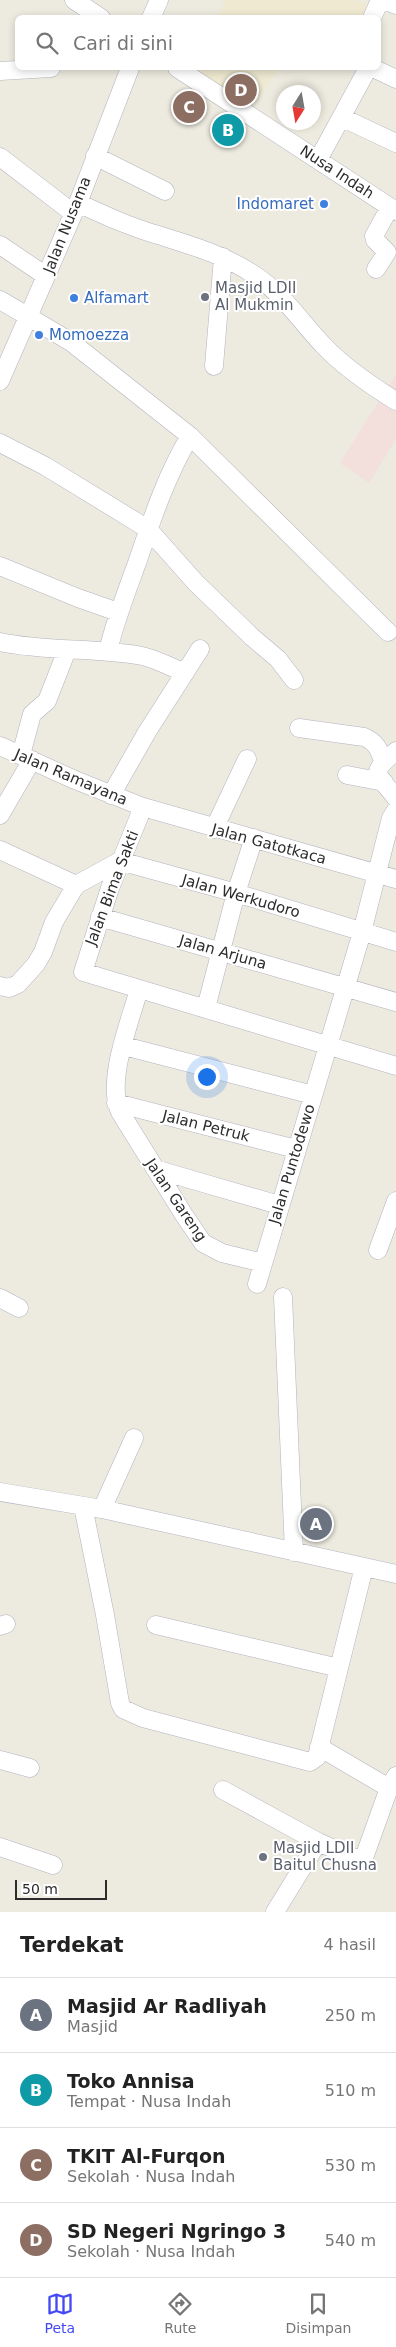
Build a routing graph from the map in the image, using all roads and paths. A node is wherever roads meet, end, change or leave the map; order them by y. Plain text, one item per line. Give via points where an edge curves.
1 (74, 0) edge
2 (159, 0) edge
3 (382, 0) edge
4 (396, 5) edge
5 (96, 15) edge
6 (152, 15) edge
7 (374, 15) edge
8 (17, 70) edge
9 (129, 70) edge
10 (180, 70) edge
11 (367, 70) edge
12 (377, 70) edge
13 (0, 71) edge
14 (396, 79) edge
15 (343, 118) junction
16 (396, 143) edge
17 (95, 156) junction
18 (0, 157) edge
19 (318, 160) junction
20 (165, 191) dead end
21 (75, 208) junction
22 (393, 209) edge
23 (0, 245) edge
24 (223, 257) junction
25 (376, 268) dead end
26 (46, 276) junction
27 (0, 300) edge
28 (29, 316) junction
29 (214, 366) dead end
30 (0, 381) edge
31 (396, 401) edge
32 (190, 436) junction
33 (0, 443) edge
34 (148, 529) junction
35 (0, 566) edge
36 (118, 612) junction
37 (388, 632) dead end
38 (0, 642) edge
39 (200, 649) dead end
40 (67, 650) junction
41 (108, 651) junction
42 (184, 673) junction
43 (294, 680) dead end
44 (299, 728) dead end
45 (0, 746) edge
46 (390, 756) edge
47 (26, 758) junction
48 (247, 760) dead end
49 (347, 775) dead end
50 (384, 782) junction
51 (111, 795) junction
52 (396, 798) edge
53 (143, 807) junction
54 (0, 815) edge
55 (394, 816) edge
56 (214, 829) junction
57 (254, 838) junction
58 (0, 850) edge
59 (120, 861) junction
60 (378, 874) junction
61 (396, 879) edge
62 (76, 885) junction
63 (236, 893) junction
64 (100, 917) junction
65 (362, 932) junction
66 (396, 942) edge
67 (221, 951) junction
68 (0, 986) edge
69 (346, 988) junction
70 (139, 989) junction
71 (396, 1002) edge
72 (206, 1008) junction
73 (328, 1044) junction
74 (124, 1046) junction
75 (396, 1066) edge
76 (313, 1095) junction
77 (116, 1104) junction
78 (296, 1149) junction
79 (155, 1169) junction
80 (396, 1201) edge
81 (279, 1205) junction
82 (378, 1250) dead end
83 (263, 1263) junction
84 (257, 1284) dead end
85 (283, 1297) dead end
86 (0, 1298) edge
87 (19, 1308) dead end
88 (134, 1438) dead end
89 (0, 1492) edge
90 (83, 1506) junction
91 (102, 1509) junction
92 (294, 1552) junction
93 (364, 1567) junction
94 (396, 1574) edge
95 (156, 1625) dead end
96 (339, 1668) junction
97 (319, 1747) junction
98 (0, 1760) edge
99 (30, 1768) dead end
100 (393, 1782) edge
101 (223, 1790) dead end
102 (318, 1842) junction
103 (0, 1847) edge
104 (54, 1865) dead end
105 (275, 1912) edge

1 - 5 street
2 - 6 street
3 - 4 street
3 - 7 street
8 - 13 street
9 - 17 street, Jalan Nusama
10 - 19 street, Nusa Indah
11 - 15 street
12 - 14 street
15 - 16 street
15 - 19 street
17 - 20 street
17 - 21 street, Jalan Nusama
18 - 21 street
19 - 22 street, Nusa Indah
21 - 24 street via 201,247
21 - 26 street, Jalan Nusama
22 - 25 street via 374,236 387,252
23 - 26 street
24 - 29 street
24 - 31 street via 275,290 323,346
26 - 28 street, Jalan Nusama
27 - 28 street
28 - 30 street, Jalan Nusama
28 - 32 street via 106,368
32 - 34 street via 172,466
32 - 37 street
33 - 34 street via 45,466
34 - 36 street
34 - 43 street via 196,583 278,659
35 - 36 street
36 - 41 street
38 - 40 street
39 - 42 street
40 - 41 street
40 - 47 street via 47,701 32,714
41 - 42 street via 143,656
42 - 51 street
44 - 46 street via 364,737
45 - 47 street, Jalan Ramayana
46 - 50 street via 377,770
47 - 51 street, Jalan Ramayana
47 - 54 street
48 - 56 street
49 - 50 street
50 - 52 street
51 - 53 street, Jalan Ramayana
53 - 56 street, Jalan Gatotkaca
53 - 59 street, Jalan Bima Sakti
55 - 60 street, Jalan Puntodewo
56 - 57 street, Jalan Gatotkaca
57 - 60 street, Jalan Gatotkaca
57 - 63 street
58 - 62 street
59 - 62 street
59 - 63 street, Jalan Werkudoro
59 - 64 street, Jalan Bima Sakti
60 - 61 street, Jalan Gatotkaca
60 - 65 street, Jalan Puntodewo
62 - 68 street via 54,922 36,964 18,984 9,988
63 - 65 street, Jalan Werkudoro
63 - 67 street
64 - 67 street, Jalan Arjuna
64 - 70 street, Jalan Bima Sakti via 82,969 86,974
65 - 66 street, Jalan Werkudoro
65 - 69 street, Jalan Puntodewo
67 - 69 street, Jalan Arjuna
67 - 72 street
69 - 71 street, Jalan Arjuna
69 - 73 street, Jalan Puntodewo
70 - 72 street
70 - 74 street
72 - 73 street
73 - 75 street
73 - 76 street, Jalan Puntodewo
74 - 76 street
74 - 77 street via 116,1078
76 - 78 street, Jalan Puntodewo
77 - 78 street, Jalan Petruk
77 - 79 street, Jalan Gareng
78 - 81 street, Jalan Puntodewo
79 - 81 street
79 - 83 street, Jalan Gareng via 203,1243 222,1253
80 - 82 street
81 - 83 street, Jalan Puntodewo
83 - 84 street, Jalan Puntodewo
85 - 92 street
86 - 87 street
88 - 91 street
89 - 90 street
90 - 91 street
90 - 97 street via 123,1709 144,1718 310,1762 315,1760
91 - 92 street
92 - 93 street
93 - 94 street
93 - 96 street
95 - 96 street
96 - 97 street
97 - 100 street
98 - 99 street
100 - 102 street via 362,1858 352,1858
101 - 102 street
102 - 105 street
103 - 104 street

